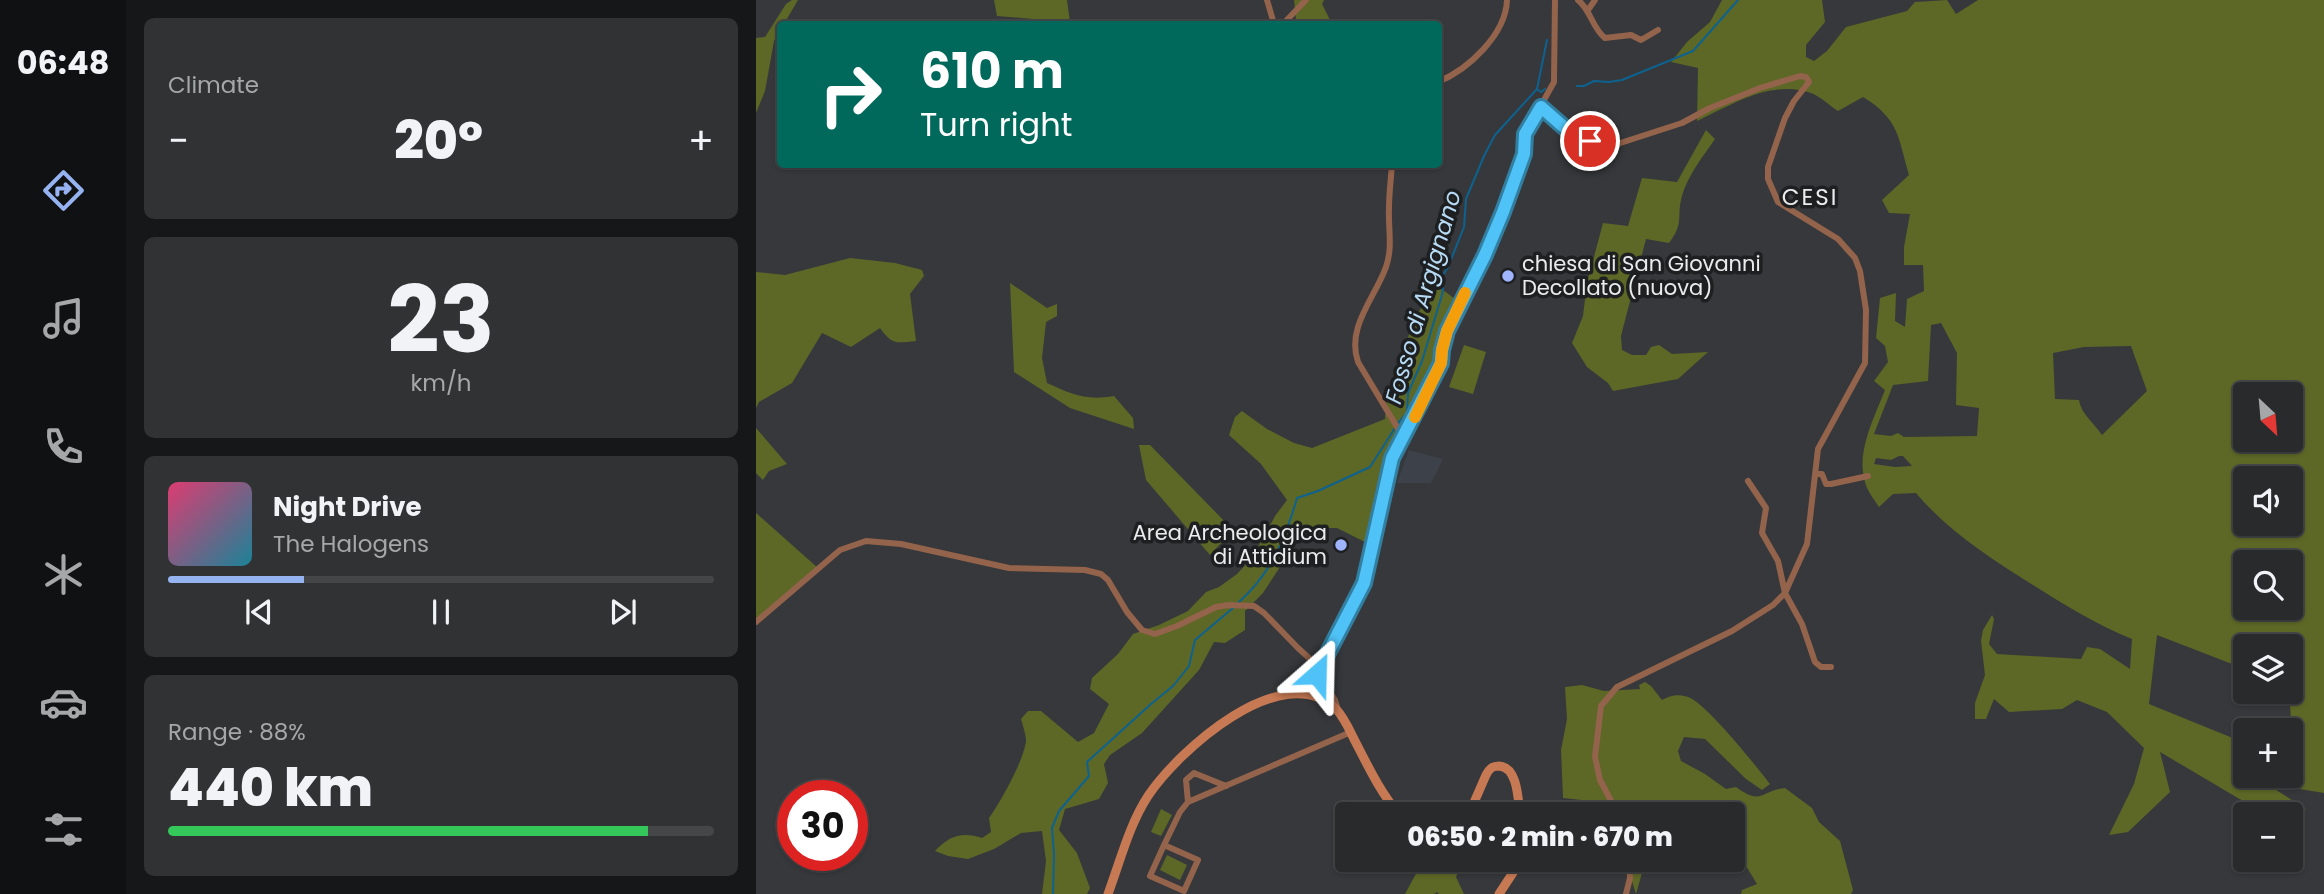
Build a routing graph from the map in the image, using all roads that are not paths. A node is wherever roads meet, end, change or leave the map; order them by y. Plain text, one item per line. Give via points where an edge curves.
1 (1267, 0) edge
2 (1306, 0) edge
3 (1507, 0) edge
4 (1555, 0) edge
5 (1578, 0) edge
6 (1595, 0) edge
7 (1588, 10) junction
8 (1273, 21) edge
9 (1286, 21) edge
10 (1657, 30) dead end
11 (1442, 80) edge
12 (1541, 107) junction
13 (1392, 168) edge
14 (1402, 436) junction
15 (1817, 474) junction
16 (1868, 476) dead end
17 (1748, 481) dead end
18 (1786, 593) junction
19 (756, 622) edge
20 (1831, 667) dead end
21 (1317, 675) junction
22 (1286, 695) junction
23 (1312, 696) junction
24 (1338, 710) junction
25 (1351, 732) junction
26 (1226, 786) junction
27 (1188, 802) junction
28 (1391, 802) edge
29 (1474, 802) edge
30 (1518, 802) edge
31 (1612, 802) edge
32 (1164, 845) junction
33 (1513, 872) edge
34 (1630, 872) edge
35 (1108, 894) edge
36 (1499, 894) edge
37 (1626, 894) edge

1 - 8 street
2 - 9 street
3 - 11 street via 1503,22 1490,40 1457,72
4 - 12 street via 1554,82
5 - 7 street
6 - 7 street
7 - 10 street via 1605,38 1631,35 1641,40
12 - 14 street via 1525,134 1524,154 1485,255 1447,331 1441,363
12 - 15 street via 1573,135 1608,147 1685,122 1760,88 1800,76 1808,79 1785,118 1768,179 1778,202 1847,247 1860,271 1866,310 1865,363 1818,449
13 - 14 street via 1389,255 1360,321 1354,351
14 - 21 street via 1392,458 1364,583
15 - 16 street via 1822,474 1826,484
15 - 18 street via 1808,544
17 - 18 street via 1766,508 1762,533 1778,561
18 - 20 street via 1815,662
18 - 31 street via 1732,631 1617,687 1601,706 1595,757
19 - 21 street via 840,550 866,541 901,544 1009,568 1101,574 1142,629 1155,634 1216,607 1254,606
21 - 22 street
21 - 23 street via 1317,691
21 - 24 street
22 - 23 main road
22 - 35 main road via 1270,698 1214,727 1164,774 1146,798
23 - 24 main road
24 - 25 main road
25 - 26 street
25 - 28 main road
26 - 27 street
26 - 27 street via 1194,774 1186,780
27 - 32 street
29 - 30 main road via 1489,769 1496,766 1510,772
32 - 32 street via 1150,876 1184,891 1198,860
33 - 36 main road
34 - 37 street

